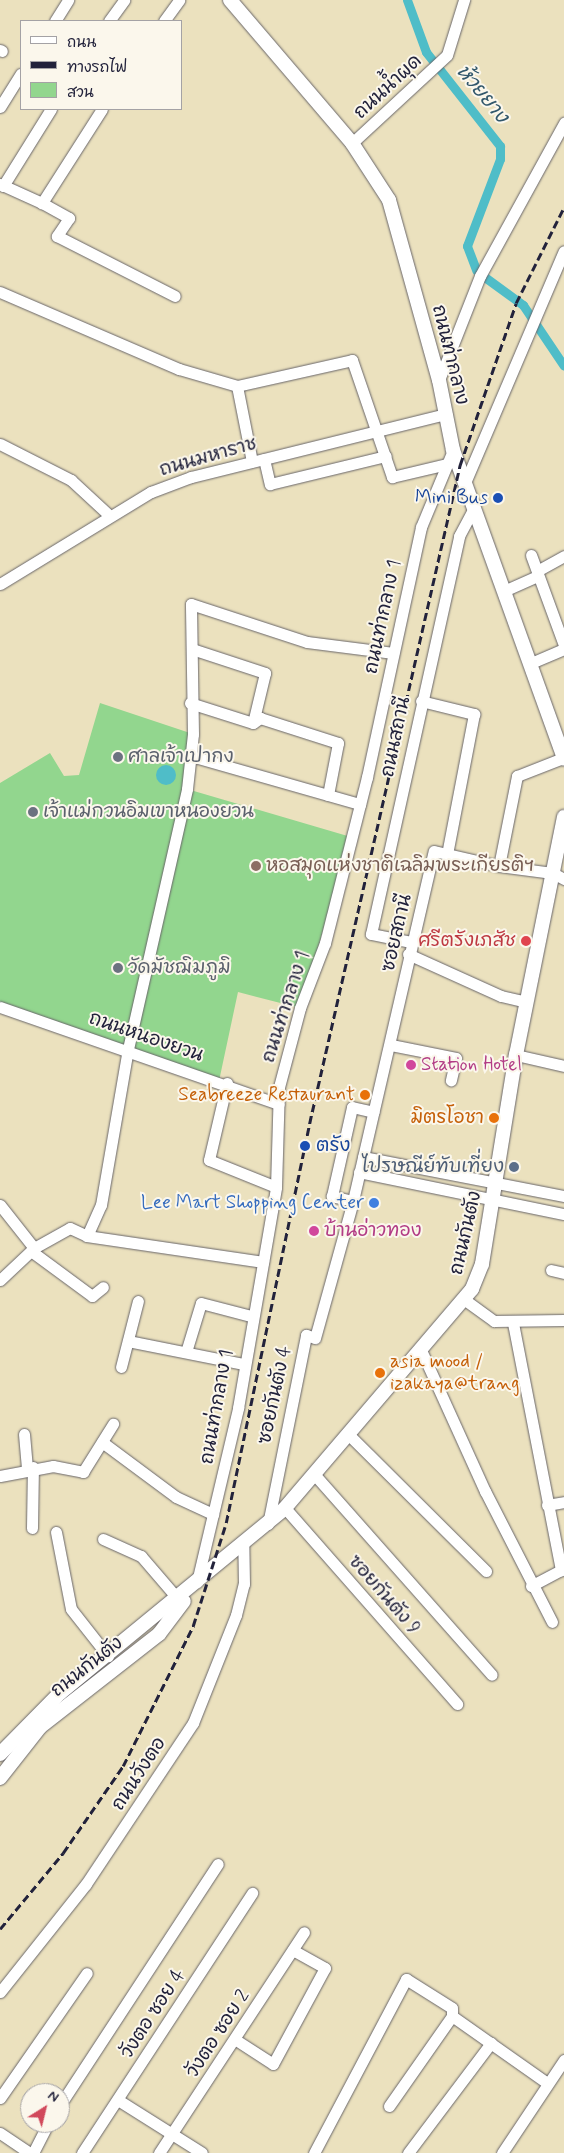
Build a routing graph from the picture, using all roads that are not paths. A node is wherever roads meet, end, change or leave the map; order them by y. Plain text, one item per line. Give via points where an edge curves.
1 (68, 0) edge
2 (124, 0) edge
3 (179, 0) edge
4 (230, 0) edge
5 (464, 0) edge
6 (56, 20) edge
7 (110, 20) edge
8 (165, 20) edge
9 (20, 76) edge
10 (0, 108) edge
11 (49, 110) edge
12 (96, 111) edge
13 (564, 123) edge
14 (352, 143) junction
15 (2, 185) edge
16 (42, 203) junction
17 (564, 251) edge
18 (0, 292) edge
19 (175, 296) dead end
20 (439, 380) junction
21 (237, 386) junction
22 (446, 414) junction
23 (377, 431) junction
24 (0, 444) edge
25 (453, 450) junction
26 (386, 456) junction
27 (264, 459) junction
28 (252, 462) junction
29 (447, 464) junction
30 (464, 485) junction
31 (473, 510) junction
32 (110, 516) junction
33 (531, 556) dead end
34 (564, 556) edge
35 (537, 573) junction
36 (0, 584) edge
37 (506, 590) junction
38 (564, 645) edge
39 (192, 649) junction
40 (564, 650) edge
41 (394, 653) junction
42 (531, 663) junction
43 (421, 701) junction
44 (190, 703) junction
45 (253, 723) junction
46 (191, 756) junction
47 (564, 758) edge
48 (328, 795) junction
49 (360, 804) junction
50 (564, 817) edge
51 (447, 854) junction
52 (499, 866) junction
53 (559, 876) edge
54 (411, 942) junction
55 (408, 954) junction
56 (526, 1002) junction
57 (0, 1007) edge
58 (391, 1045) junction
59 (128, 1049) junction
60 (516, 1055) junction
61 (564, 1066) edge
62 (451, 1080) dead end
63 (227, 1083) junction
64 (278, 1104) junction
65 (373, 1112) junction
66 (366, 1140) joint
67 (363, 1156) junction
68 (360, 1172) junction
69 (496, 1181) junction
70 (276, 1187) junction
71 (564, 1196) edge
72 (495, 1199) junction
73 (353, 1201) junction
74 (0, 1206) edge
75 (564, 1214) edge
76 (87, 1236) junction
77 (33, 1250) junction
78 (263, 1262) junction
79 (551, 1270) dead end
80 (564, 1273) edge
81 (2, 1275) edge
82 (103, 1287) dead end
83 (465, 1300) junction
84 (138, 1301) dead end
85 (251, 1316) junction
86 (564, 1320) edge
87 (513, 1323) junction
88 (128, 1341) junction
89 (421, 1350) junction
90 (186, 1352) junction
91 (243, 1364) junction
92 (121, 1367) dead end
93 (113, 1424) dead end
94 (347, 1433) junction
95 (24, 1434) dead end
96 (102, 1442) junction
97 (30, 1468) junction
98 (314, 1474) junction
99 (0, 1476) edge
100 (564, 1502) edge
101 (547, 1505) junction
102 (285, 1508) junction
103 (213, 1514) junction
104 (268, 1524) junction
105 (32, 1528) dead end
106 (56, 1532) dead end
107 (103, 1539) dead end
108 (243, 1545) junction
109 (486, 1571) dead end
110 (196, 1585) junction
111 (531, 1586) junction
112 (178, 1599) junction
113 (552, 1622) dead end
114 (108, 1656) junction
115 (492, 1675) dead end
116 (457, 1704) dead end
117 (0, 1754) edge
118 (0, 1778) edge
119 (218, 1864) dead end
120 (252, 1893) dead end
121 (304, 1932) dead end
122 (293, 1950) junction
123 (87, 1973) dead end
124 (0, 1992) edge
125 (452, 2016) junction
126 (236, 2040) junction
127 (492, 2043) junction
128 (564, 2060) edge
129 (547, 2083) junction
130 (70, 2090) edge
131 (0, 2098) edge
132 (118, 2100) junction
133 (389, 2106) dead end
134 (0, 2133) edge
135 (43, 2133) edge
136 (172, 2134) junction
137 (32, 2153) edge
138 (82, 2153) edge
139 (159, 2153) edge
140 (202, 2153) edge
141 (314, 2153) edge
142 (408, 2153) edge
143 (502, 2153) edge

1 - 6 street
2 - 7 street
3 - 8 street
4 - 14 main road, ถนนท่ากลาง
5 - 14 street, ถนนน้ำผุด via 447,55 422,82
9 - 10 street
11 - 15 street
12 - 16 street
13 - 20 street via 480,276
14 - 20 main road, ถนนท่ากลาง via 389,200
15 - 16 street
16 - 19 street via 69,218 57,236
17 - 30 street via 523,340
18 - 21 street via 179,369
20 - 22 main road, ถนนท่ากลาง
21 - 23 street via 352,360
21 - 28 street
22 - 23 street, ถนนมหาราช
22 - 25 main road, ถนนท่ากลาง
23 - 26 street
23 - 27 street, ถนนมหาราช
24 - 32 street via 70,480
25 - 29 street, ถนนท่ากลาง 1
25 - 30 main road, ถนนท่ากลาง
26 - 27 street via 270,484
26 - 29 street via 392,477
27 - 28 street, ถนนมหาราช
28 - 32 street, ถนนมหาราช via 151,492
29 - 41 street, ถนนท่ากลาง 1 via 421,527
30 - 31 main road, ถนนท่ากลาง
31 - 37 main road, ถนนท่ากลาง
31 - 43 street, ถนนสถานี via 459,536
32 - 36 street, ถนนมหาราช
33 - 35 street
34 - 35 street
35 - 37 street
35 - 38 street
37 - 42 main road, ถนนท่ากลาง
39 - 41 street via 191,604 307,642
39 - 44 street
39 - 45 street via 265,674
40 - 42 street
41 - 49 street, ถนนท่ากลาง 1
42 - 47 main road, ถนนท่ากลาง
43 - 51 street via 474,714
43 - 54 street, ถนนสถานี via 371,934
44 - 45 street
44 - 46 street
45 - 48 street via 260,718 338,743
46 - 48 street
46 - 59 street
47 - 52 street via 517,776
48 - 49 street
49 - 64 street, ถนนท่ากลาง 1 via 325,943 298,1015
50 - 53 main road, ถนนกันตัง
51 - 52 street
51 - 54 street, ซอยสถานี via 434,851
52 - 53 street
53 - 56 main road, ถนนกันตัง
54 - 55 street, ซอยสถานี
55 - 56 street via 501,996
55 - 58 street, ซอยสถานี
56 - 60 main road, ถนนกันตัง
57 - 59 street, ถนนหนองยวน
58 - 62 street via 456,1058
58 - 65 street, ซอยสถานี
59 - 63 street, ถนนหนองยวน
59 - 76 street via 101,1204
60 - 61 street
60 - 69 main road, ถนนกันตัง
63 - 64 street, ถนนหนองยวน
63 - 70 street via 208,1160
64 - 70 street, ถนนท่ากลาง 1
65 - 66 street, ซอยสถานี
65 - 73 street via 352,1107 334,1187 332,1196
66 - 67 street, ซอยกันตัง 4
67 - 68 street, ซอยกันตัง 4
67 - 69 street
68 - 72 street
68 - 73 street, ซอยกันตัง 4
69 - 71 street
69 - 72 main road, ถนนกันตัง
70 - 78 street, ถนนท่ากลาง 1
72 - 75 street
72 - 83 main road, ถนนกันตัง via 482,1264
73 - 104 street, ซอยกันตัง 4 via 315,1338 306,1335
74 - 77 street
76 - 77 street via 70,1228
76 - 78 street
77 - 81 street
77 - 82 street via 92,1296
78 - 85 street, ถนนท่ากลาง 1
79 - 80 street
83 - 87 street via 494,1321
83 - 89 main road, ถนนกันตัง
84 - 88 street
85 - 90 street via 201,1303
85 - 91 street, ถนนท่ากลาง 1
86 - 87 street
87 - 101 street
88 - 90 street
88 - 92 street
89 - 94 main road, ถนนกันตัง
89 - 111 street
90 - 91 street
91 - 103 street, ถนนท่ากลาง 1
93 - 96 street
94 - 98 main road, ถนนกันตัง
94 - 109 street
95 - 97 street
96 - 97 street via 83,1472
96 - 103 street via 176,1497
97 - 99 street
97 - 105 street
98 - 102 main road, ถนนกันตัง
98 - 115 street
100 - 101 street
101 - 111 street via 561,1570
102 - 104 main road, ถนนกันตัง
102 - 116 street, ซอยกันตัง 9
103 - 110 street, ถนนท่ากลาง 1
104 - 108 main road, ถนนกันตัง
106 - 114 street via 71,1609
107 - 112 street via 141,1556
108 - 110 main road, ถนนกันตัง
108 - 124 street, ถนนวังตอ via 244,1584 236,1615 193,1723 86,1884
110 - 112 main road, ถนนกันตัง
110 - 118 main road, ถนนกันตัง via 158,1634 40,1727
111 - 113 street
112 - 114 main road, ถนนกันตัง
114 - 117 main road, ถนนกันตัง via 23,1726
119 - 130 street, วังตอ ซอย 4
120 - 132 street, วังตอ ซอย 4
121 - 122 street, วังตอ ซอย 2
122 - 126 street, วังตอ ซอย 2
122 - 126 street via 325,1968 273,2064
123 - 131 street
125 - 127 street
125 - 133 street
125 - 141 street via 452,2008 406,1979
126 - 136 street, วังตอ ซอย 2
127 - 129 street
127 - 142 street
128 - 129 street
129 - 143 street
132 - 136 street
132 - 138 street, วังตอ ซอย 4
134 - 137 street
135 - 137 street
136 - 139 street, วังตอ ซอย 2
136 - 140 street

